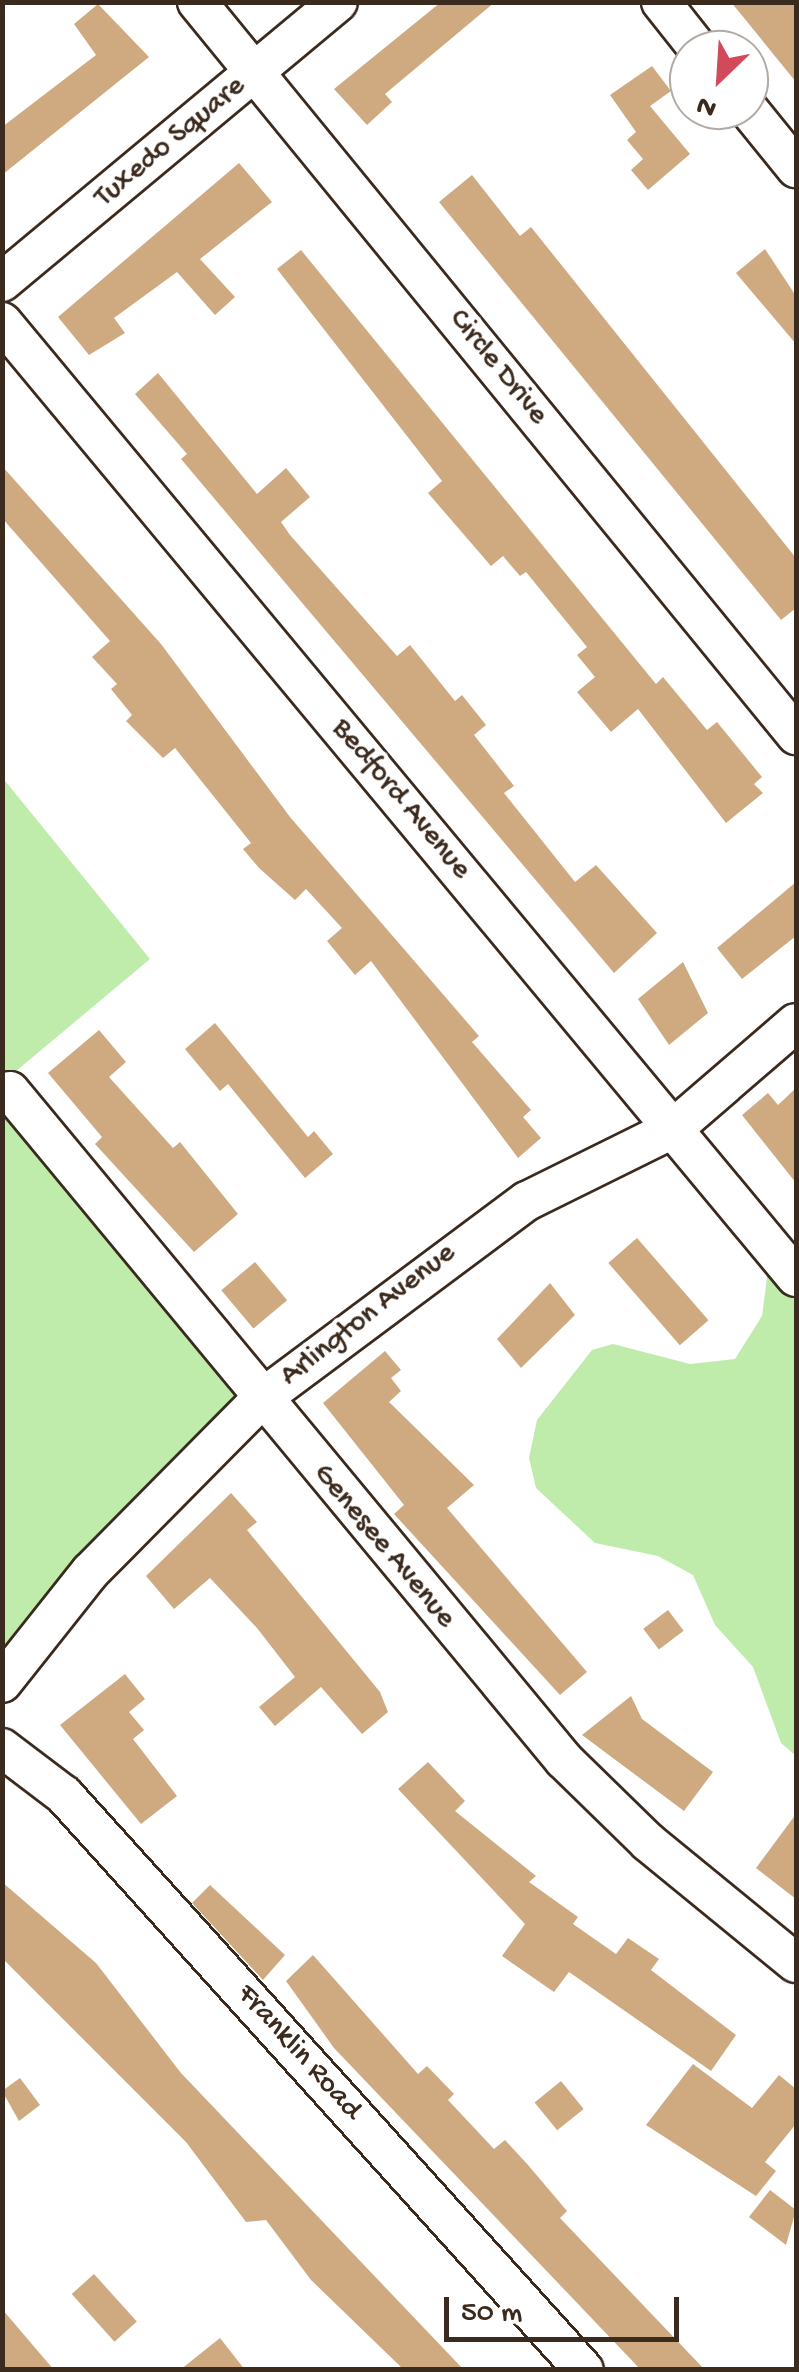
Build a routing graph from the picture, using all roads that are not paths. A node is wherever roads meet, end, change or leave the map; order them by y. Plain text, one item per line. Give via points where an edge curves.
1 (197, 2) edge
2 (338, 2) edge
3 (660, 2) edge
4 (683, 30) edge
5 (256, 72) junction
6 (765, 130) edge
7 (796, 168) edge
8 (2, 282) edge
9 (2, 322) edge
10 (796, 735) edge
11 (796, 1023) edge
12 (10, 1091) dead end
13 (674, 1129) junction
14 (796, 1277) edge
15 (262, 1399) junction
16 (2, 1683) edge
17 (2, 1748) edge
18 (796, 1963) edge
19 (584, 2370) edge

1 - 5 street, Circle Drive
2 - 5 street, Tuxedo Square
3 - 4 street
5 - 8 street, Tuxedo Square
5 - 10 street, Circle Drive
6 - 7 street
9 - 13 street, Bedford Avenue
11 - 13 street, Arlington Avenue
12 - 15 street, Genesee Avenue
13 - 14 street, Bedford Avenue
13 - 15 street, Arlington Avenue via 498,1220
15 - 16 street, Arlington Avenue via 90,1572
15 - 18 street, Genesee Avenue via 564,1760 648,1842
17 - 19 street, Franklin Road via 64,1795

